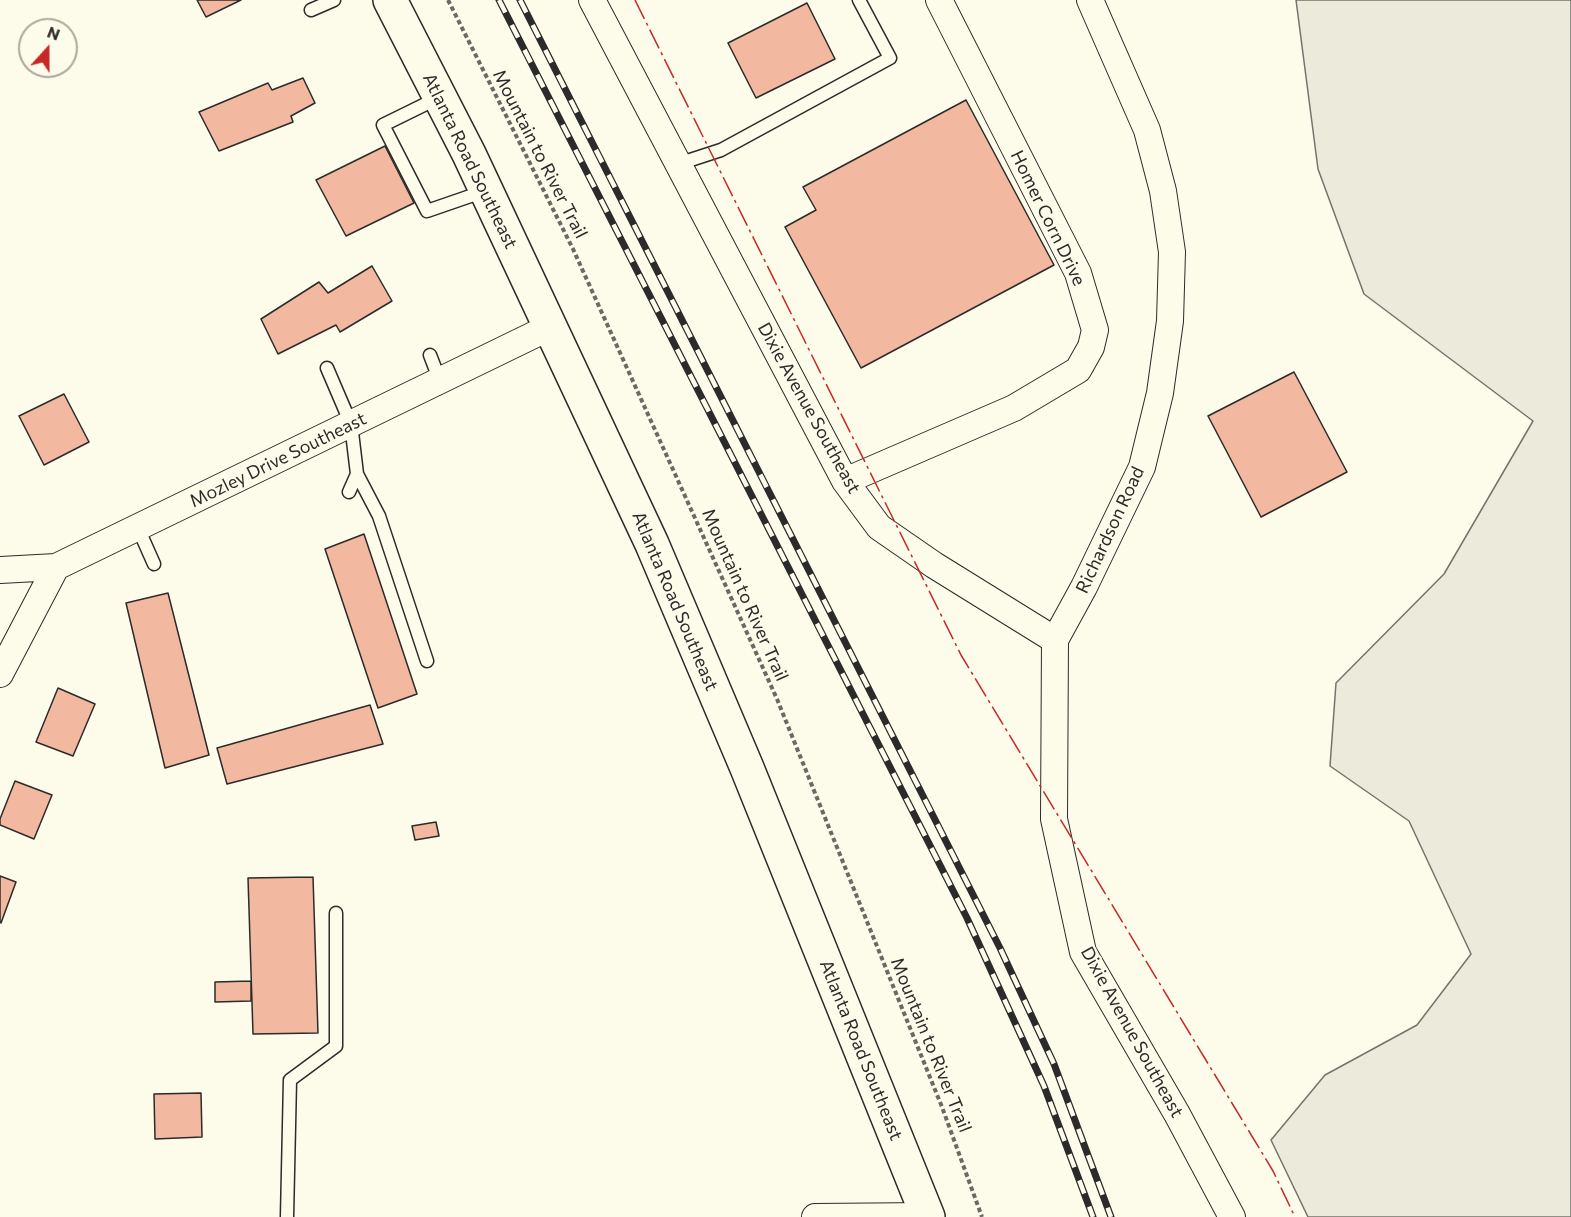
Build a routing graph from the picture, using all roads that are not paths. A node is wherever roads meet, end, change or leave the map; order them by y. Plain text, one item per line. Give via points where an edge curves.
1 (334, 0) edge
2 (390, 0) edge
3 (592, 0) edge
4 (859, 0) edge
5 (939, 0) edge
6 (1090, 0) edge
7 (311, 10) dead end
8 (440, 97) junction
9 (678, 164) junction
10 (486, 191) junction
11 (550, 327) junction
12 (430, 355) dead end
13 (327, 368) dead end
14 (440, 381) junction
15 (351, 424) junction
16 (357, 474) junction
17 (845, 482) junction
18 (349, 492) dead end
19 (138, 528) junction
20 (154, 564) dead end
21 (56, 567) junction
22 (0, 570) edge
23 (1055, 640) junction
24 (427, 661) dead end
25 (0, 674) edge
26 (336, 913) dead end
27 (928, 1216) edge
28 (287, 1217) edge
29 (815, 1217) edge
30 (1232, 1217) edge

1 - 7 lane
2 - 8 main road, Atlanta Road Southeast
3 - 9 street, Dixie Avenue Southeast
4 - 9 lane via 890,58 721,150
5 - 17 street, Homer Corn Drive via 1078,273 1095,330 1078,370 1014,408
6 - 23 street, Richardson Road via 1148,130 1172,252 1170,321 1160,393 1142,467
8 - 10 main road, Atlanta Road Southeast
8 - 10 lane via 383,125 427,211
9 - 17 street, Dixie Avenue Southeast
10 - 11 main road, Atlanta Road Southeast
11 - 14 street, Mozley Drive Southeast
11 - 27 main road, Atlanta Road Southeast via 652,544 734,736
12 - 14 lane
13 - 15 lane
14 - 15 street, Mozley Drive Southeast
15 - 16 lane
15 - 19 street, Mozley Drive Southeast
16 - 18 lane
16 - 24 lane via 379,516
17 - 23 street, Dixie Avenue Southeast via 879,527
19 - 20 lane
19 - 21 street, Mozley Drive Southeast
21 - 22 street, Mozley Drive Southeast
21 - 25 street
23 - 30 street, Dixie Avenue Southeast via 1054,819 1083,952 1178,1114
26 - 28 lane via 336,1046 290,1080
27 - 29 street

